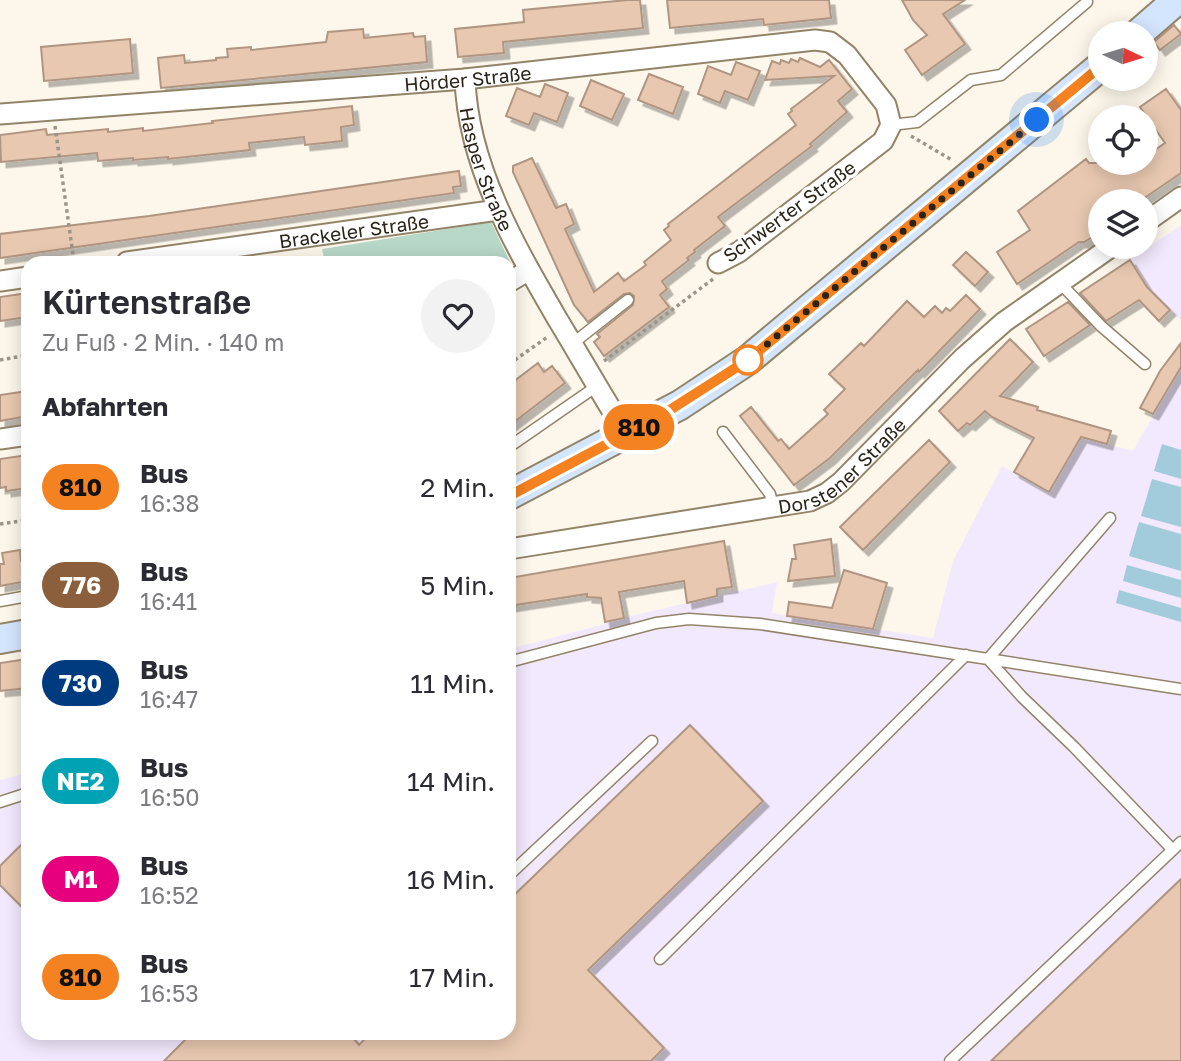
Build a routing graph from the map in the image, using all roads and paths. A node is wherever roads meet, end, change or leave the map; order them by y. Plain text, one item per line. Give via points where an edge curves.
1 (1177, 0) edge
2 (1087, 2) edge
3 (1153, 21) edge
4 (1088, 77) edge
5 (465, 79) junction
6 (53, 111) junction
7 (0, 114) edge
8 (891, 124) junction
9 (963, 166) dead end
10 (1181, 197) edge
11 (498, 210) junction
12 (1158, 213) edge
13 (73, 256) edge
14 (170, 256) edge
15 (1094, 259) edge
16 (718, 263) joint
17 (529, 270) junction
18 (21, 278) edge
19 (516, 278) edge
20 (0, 281) edge
21 (1060, 283) junction
22 (628, 300) dead end
23 (562, 327) junction
24 (572, 344) junction
25 (21, 356) edge
26 (516, 358) edge
27 (0, 360) edge
28 (1145, 364) dead end
29 (593, 379) junction
30 (723, 432) dead end
31 (626, 435) junction
32 (21, 436) edge
33 (0, 439) edge
34 (516, 441) edge
35 (516, 491) edge
36 (773, 507) junction
37 (1110, 518) dead end
38 (21, 521) edge
39 (0, 524) edge
40 (516, 548) edge
41 (21, 597) edge
42 (0, 601) edge
43 (21, 635) edge
44 (0, 639) edge
45 (966, 655) junction
46 (988, 659) junction
47 (516, 660) edge
48 (1181, 689) edge
49 (652, 741) dead end
50 (21, 795) edge
51 (0, 802) edge
52 (1181, 842) edge
53 (1172, 849) junction
54 (516, 868) edge
55 (660, 959) dead end
56 (950, 1061) edge

1 - 3 main road
2 - 8 lane via 1001,75 971,80 917,122
4 - 31 main road via 748,360
5 - 6 street, Hörder Straße
5 - 8 street, Hörder Straße via 815,40 830,42 847,55 886,105
5 - 11 street, Hasper Straße via 475,144
6 - 7 street, Hörder Straße
6 - 13 path
8 - 9 path
8 - 16 street, Schwerter Straße via 883,141 739,252
10 - 12 street
11 - 14 street, Brackeler Straße
11 - 17 street, Hasper Straße
15 - 21 street, Dorstener Straße
16 - 29 path, Schwerter Straße via 715,277
17 - 19 street
17 - 23 street, Hasper Straße
18 - 20 street
21 - 28 lane
21 - 36 street, Dorstener Straße via 962,359 827,493
22 - 24 lane
23 - 24 street, Hasper Straße
23 - 26 path
24 - 29 street, Hasper Straße
25 - 27 path
29 - 31 street, Hasper Straße
29 - 34 lane
30 - 36 lane via 770,494
31 - 35 main road
32 - 33 street
36 - 40 street, Dorstener Straße
37 - 46 lane
38 - 39 path
41 - 42 lane
43 - 44 main road
45 - 46 lane
45 - 47 lane via 760,624 689,619 656,623
45 - 55 lane
46 - 48 lane
46 - 53 lane
49 - 54 lane
50 - 51 lane
52 - 53 lane
53 - 56 lane

